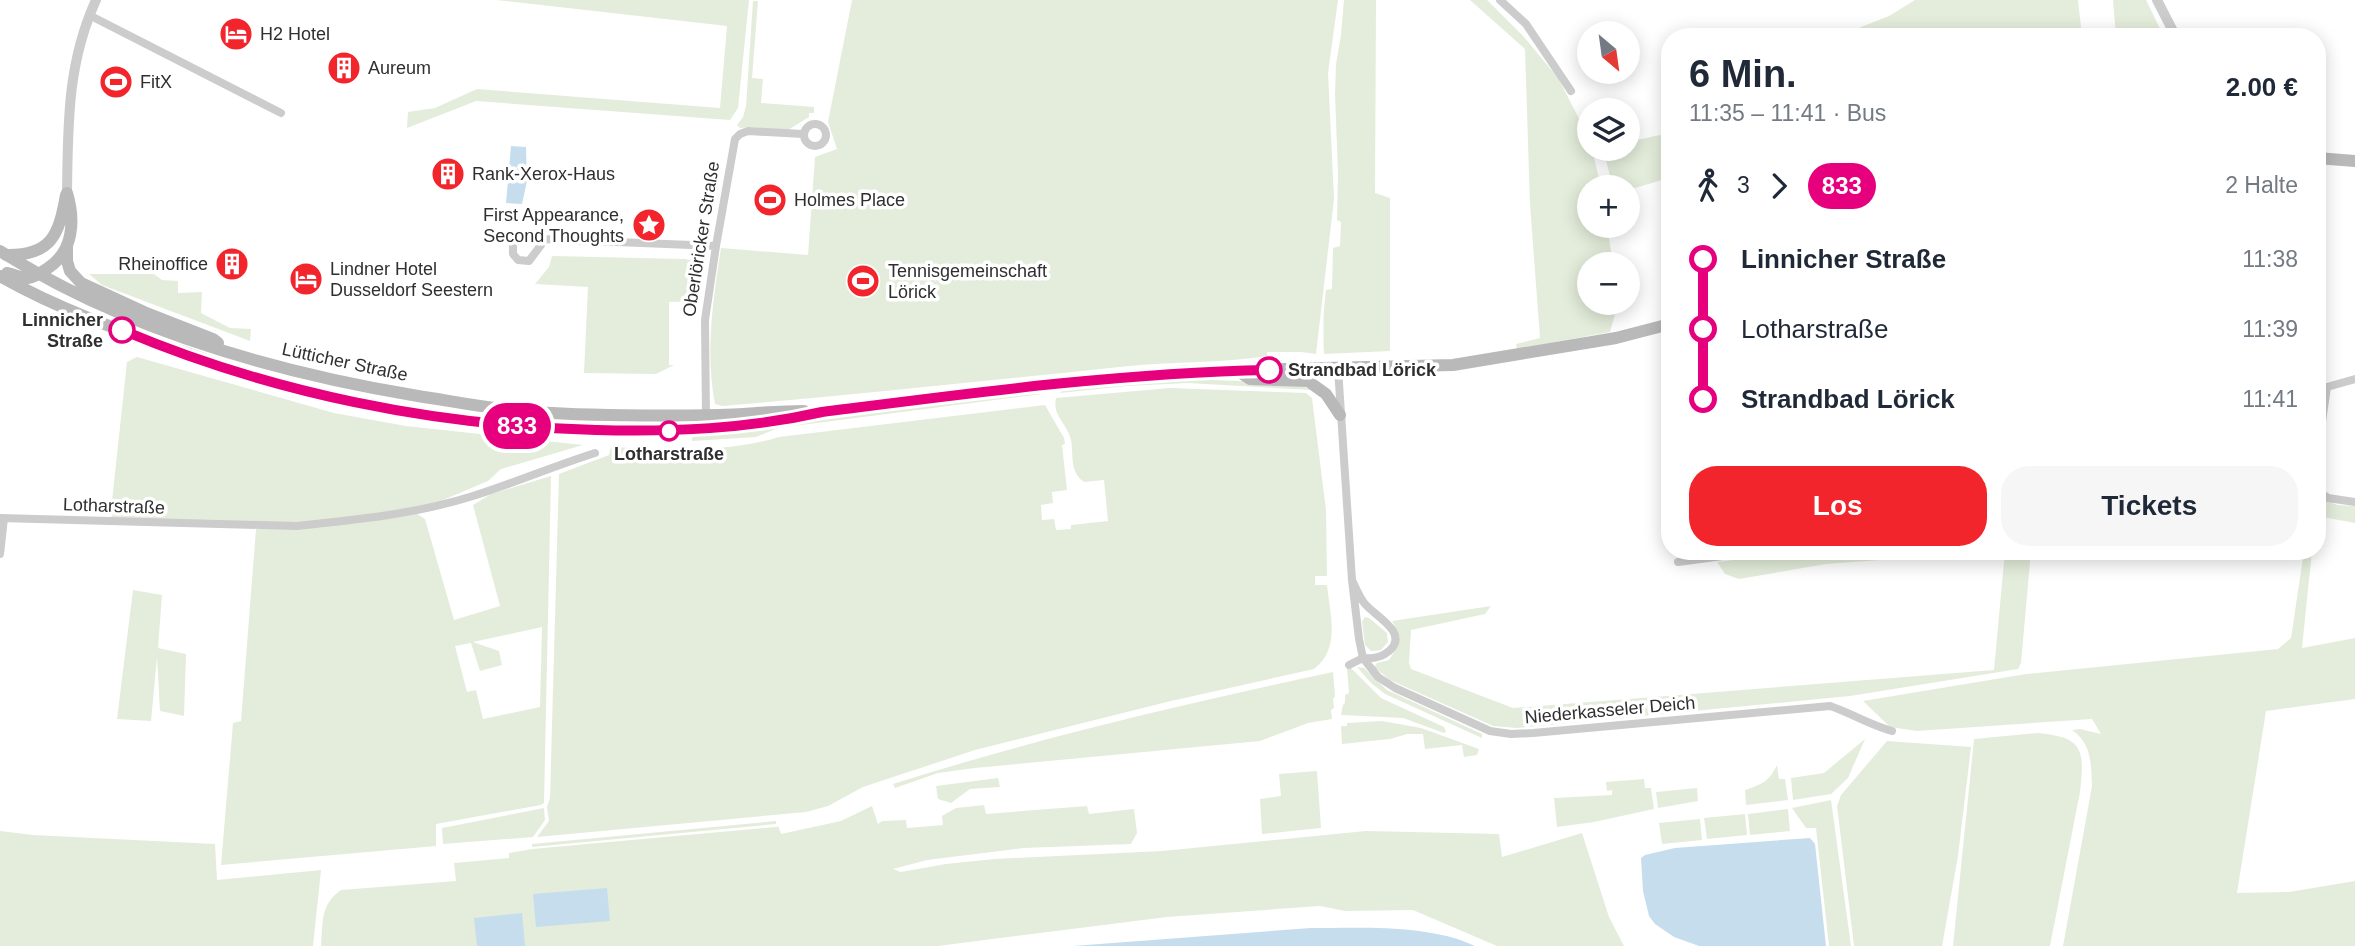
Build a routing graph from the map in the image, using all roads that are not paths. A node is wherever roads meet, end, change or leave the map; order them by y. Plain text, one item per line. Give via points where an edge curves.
1 (96, 0) edge
2 (1500, 0) edge
3 (2157, 0) edge
4 (89, 15) junction
5 (2171, 28) edge
6 (1571, 91) dead end
7 (281, 113) dead end
8 (803, 134) dead end
9 (2326, 159) edge
10 (2355, 161) edge
11 (67, 193) junction
12 (542, 239) dead end
13 (67, 246) junction
14 (716, 246) junction
15 (3, 253) edge
16 (40, 274) junction
17 (0, 275) edge
18 (1661, 326) edge
19 (228, 351) junction
20 (1338, 368) junction
21 (1237, 370) junction
22 (2355, 379) edge
23 (2327, 387) joint
24 (2326, 394) edge
25 (822, 412) junction
26 (705, 415) junction
27 (1340, 415) junction
28 (707, 430) junction
29 (595, 453) dead end
30 (2326, 497) edge
31 (2355, 502) edge
32 (2, 518) edge
33 (0, 554) edge
34 (1693, 560) edge
35 (1678, 562) dead end
36 (1352, 580) junction
37 (1363, 658) junction
38 (1349, 665) dead end
39 (1892, 731) dead end

1 - 4 street
2 - 6 street via 1526,24
3 - 5 street
4 - 7 street
4 - 11 street via 68,106
8 - 14 street, Oberlöricker Straße via 748,131 736,137
9 - 10 main road
11 - 13 main road via 72,211
11 - 15 main road via 61,223 47,244 28,253
12 - 14 street
13 - 16 main road
13 - 19 main road via 71,271 81,283 213,338
14 - 26 street, Oberlöricker Straße via 705,320
15 - 16 main road, Lütticher Straße
16 - 17 main road via 25,278 9,272
16 - 19 main road, Lütticher Straße via 109,308
17 - 28 main road, Lütticher Straße via 137,336 333,397 435,417 535,428
18 - 20 main road via 1453,365
19 - 26 main road, Lütticher Straße via 337,381 484,407 595,415
20 - 21 main road
20 - 27 street
21 - 25 main road via 1126,376
21 - 27 main road via 1250,379 1313,383
22 - 23 street
23 - 24 street
25 - 26 main road
25 - 28 main road
26 - 28 street, Oberlöricker Straße
27 - 36 street
29 - 32 street, Lotharstraße via 432,507 296,527
30 - 31 street
32 - 33 street
34 - 35 street
36 - 37 street
36 - 37 street via 1360,598 1386,621 1395,640 1385,655
37 - 38 street
37 - 39 street, Niederkasseler Deich via 1378,677 1395,688 1496,733 1830,706

